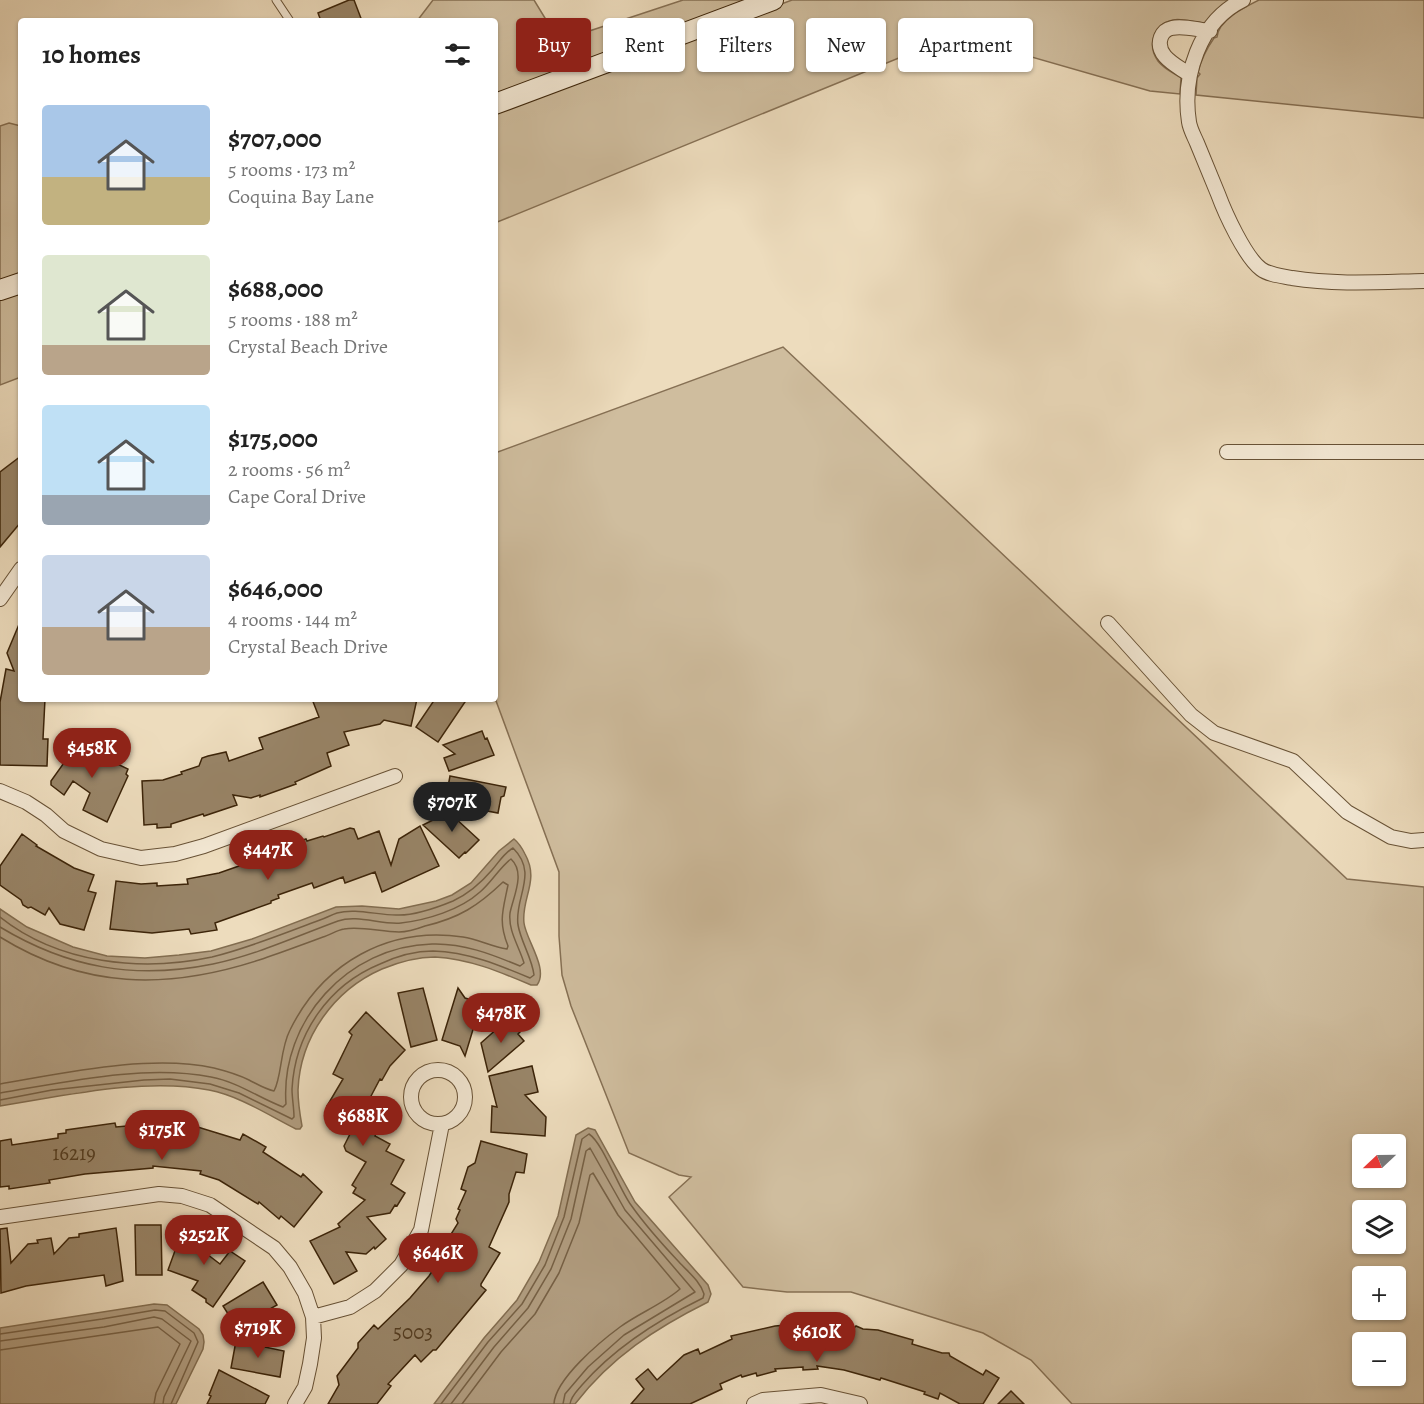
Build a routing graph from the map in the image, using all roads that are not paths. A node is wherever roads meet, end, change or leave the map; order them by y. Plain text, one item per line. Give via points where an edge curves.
1 (276, 0) edge
2 (773, 0) edge
3 (1243, 0) edge
4 (288, 18) edge
5 (1210, 31) junction
6 (1190, 75) junction
7 (498, 103) edge
8 (1424, 281) edge
9 (18, 284) edge
10 (0, 290) edge
11 (1227, 452) dead end
12 (1424, 452) edge
13 (18, 573) edge
14 (0, 599) edge
15 (1108, 623) dead end
16 (395, 776) dead end
17 (0, 791) edge
18 (1424, 840) edge
19 (442, 1124) junction
20 (0, 1217) edge
21 (314, 1317) junction
22 (295, 1404) edge
23 (754, 1404) edge
24 (860, 1404) edge

1 - 4 lane
2 - 7 street
3 - 5 street via 1234,4
5 - 6 street via 1192,62
5 - 6 street via 1172,28 1161,37 1164,56
6 - 8 street via 1189,123 1222,206 1261,269 1276,275 1335,283
9 - 10 street
11 - 12 street
13 - 14 street
15 - 18 street via 1191,715 1214,733 1293,761 1347,812 1391,837
16 - 17 street via 204,846 141,858 101,849 64,831 26,802
19 - 19 street via 457,1117 465,1094 463,1085 451,1073 434,1070 418,1078 412,1105 424,1120
19 - 21 street via 422,1230 401,1265 375,1291 350,1307
20 - 21 street via 159,1194 210,1205 274,1248 295,1275
21 - 22 street via 305,1387
23 - 24 street via 821,1395

